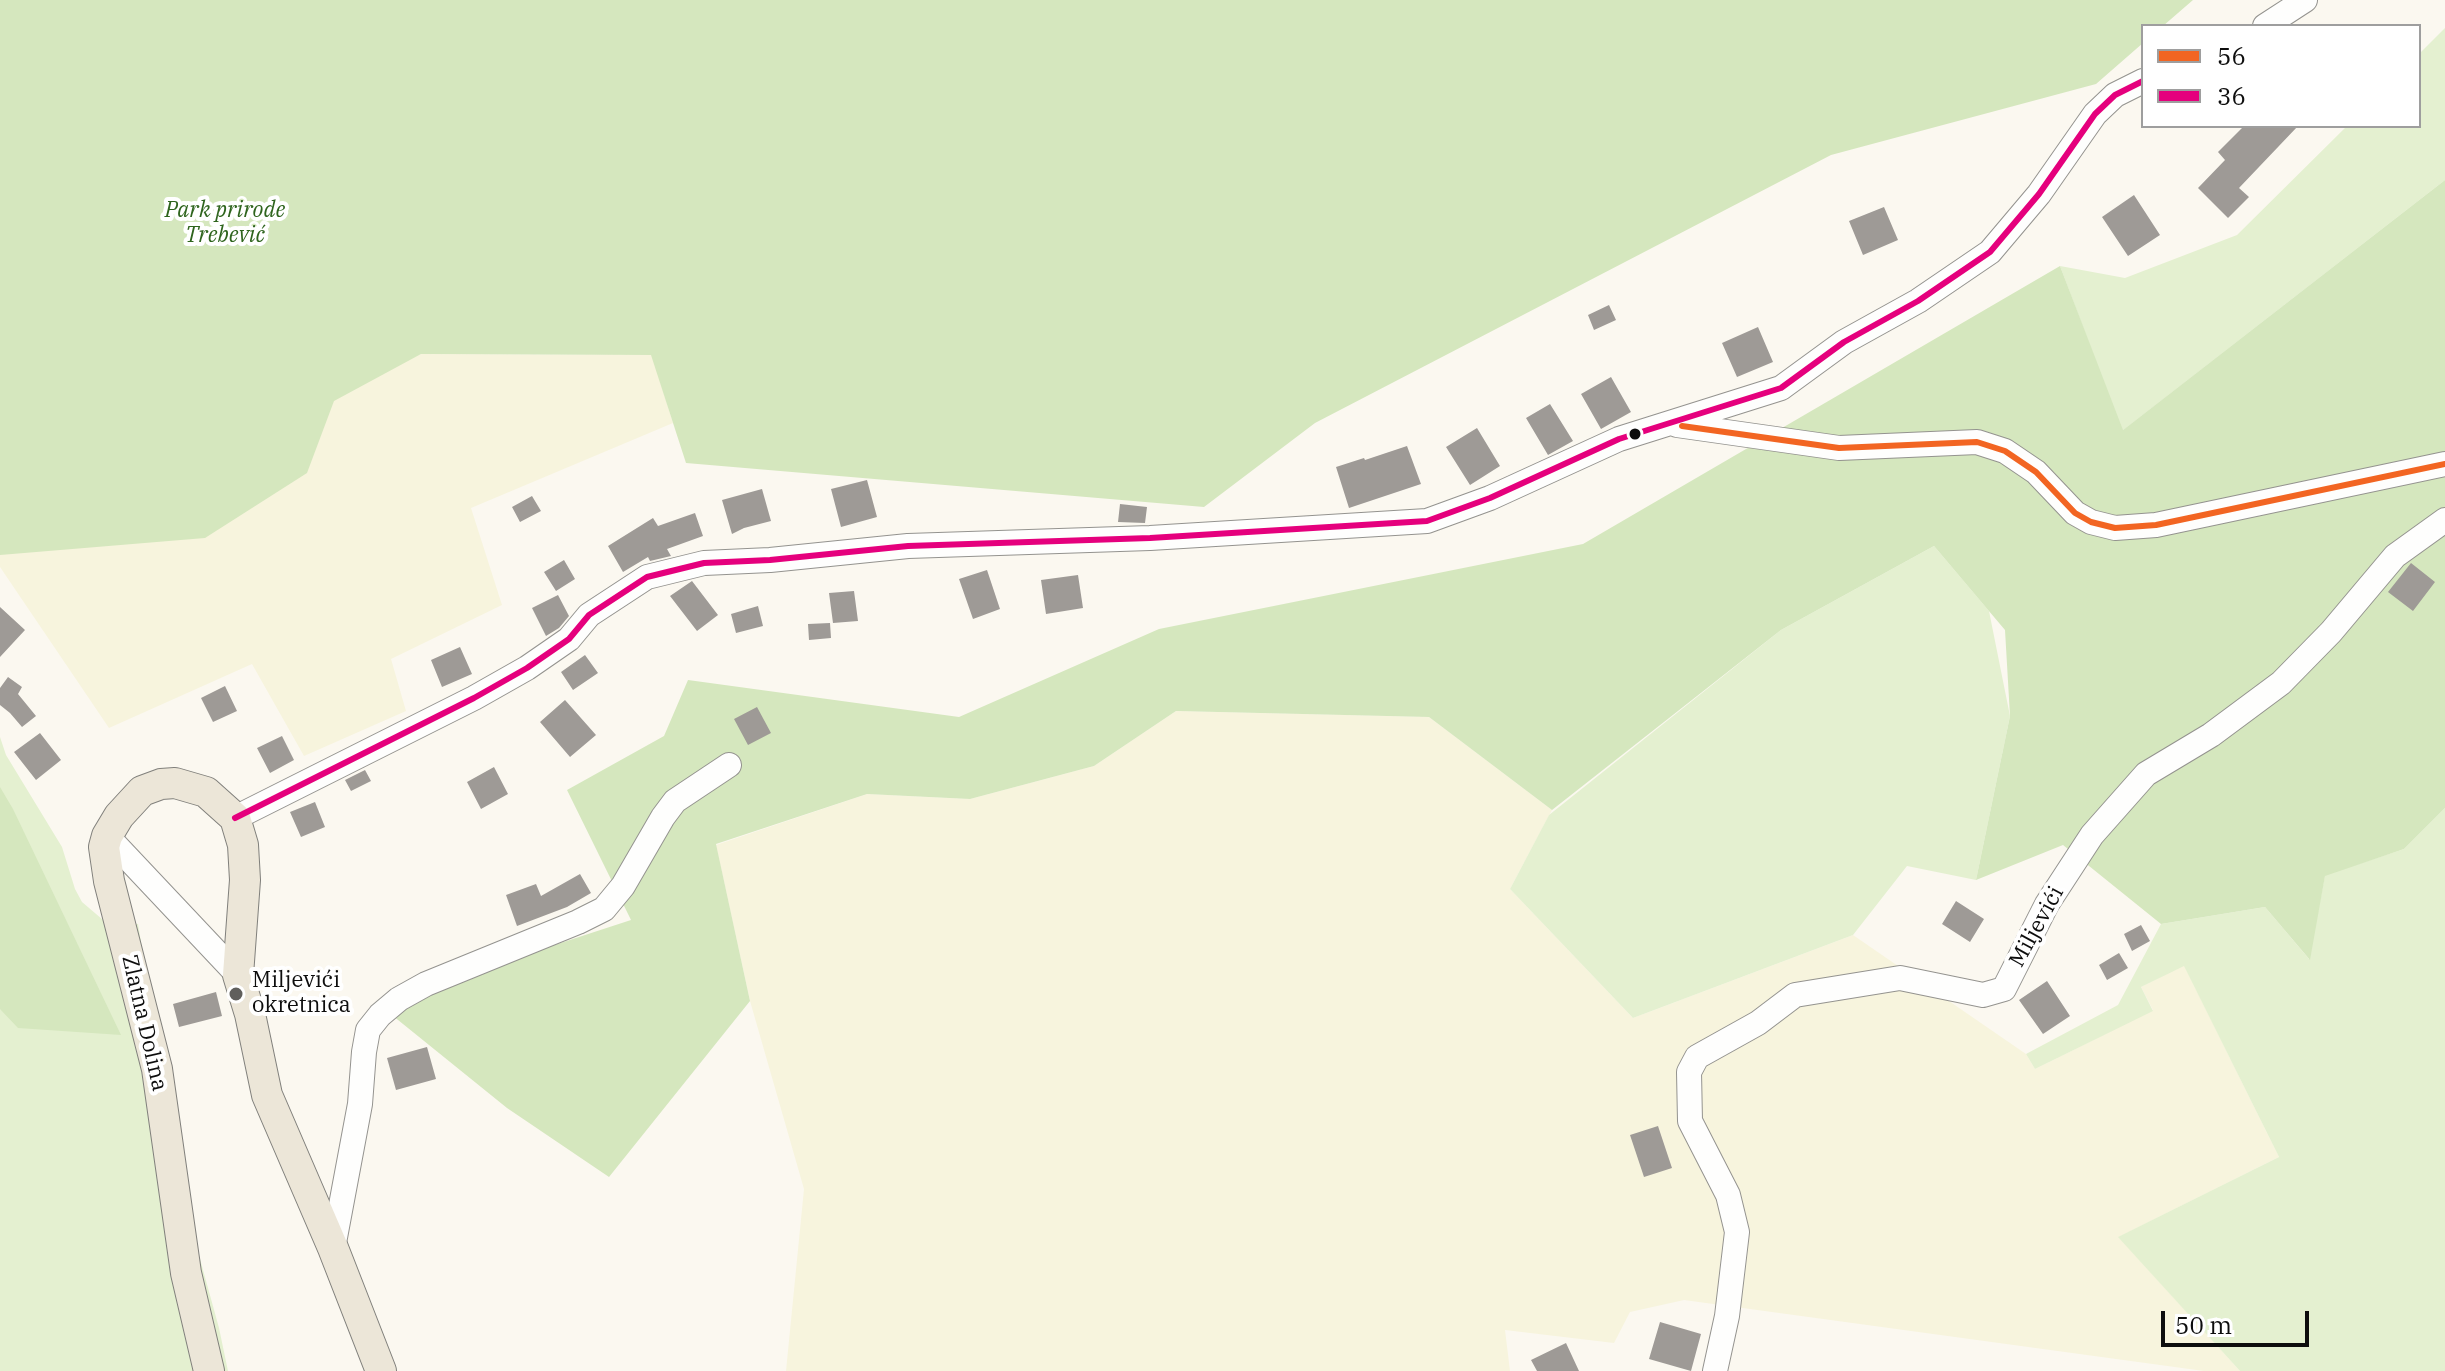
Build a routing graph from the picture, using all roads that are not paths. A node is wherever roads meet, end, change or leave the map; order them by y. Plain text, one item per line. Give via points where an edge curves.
1 (2305, 0) edge
2 (2268, 24) edge
3 (2141, 82) edge
4 (1667, 424) junction
5 (2445, 464) edge
6 (2445, 520) edge
7 (729, 765) dead end
8 (235, 818) junction
9 (107, 836) junction
10 (238, 975) junction
11 (333, 1248) junction
12 (209, 1371) edge
13 (381, 1371) edge
14 (1715, 1371) edge

1 - 2 street
3 - 4 street via 2115,95 2095,114 1990,252 1844,342 1781,388
4 - 5 street via 1839,448 1977,442 2005,451 2036,472 2075,513 2115,528 2156,525
4 - 8 street via 1619,439 1427,521 908,546 704,563 647,577 589,615 569,639 527,668
6 - 14 street, Miljevići via 2395,556 2281,683 2146,774 2092,835 2047,904 2004,989 1983,995 1900,978 1795,995 1697,1057 1689,1072 1690,1121 1728,1195 1737,1232
7 - 11 street via 675,801 604,909 426,984 380,1015 368,1030
8 - 9 main road via 206,792 161,784 142,791
8 - 10 main road via 245,880
9 - 10 street
9 - 12 main road, Zlatna Dolina via 109,881 157,1069 186,1273
10 - 11 main road via 267,1095
11 - 13 main road

